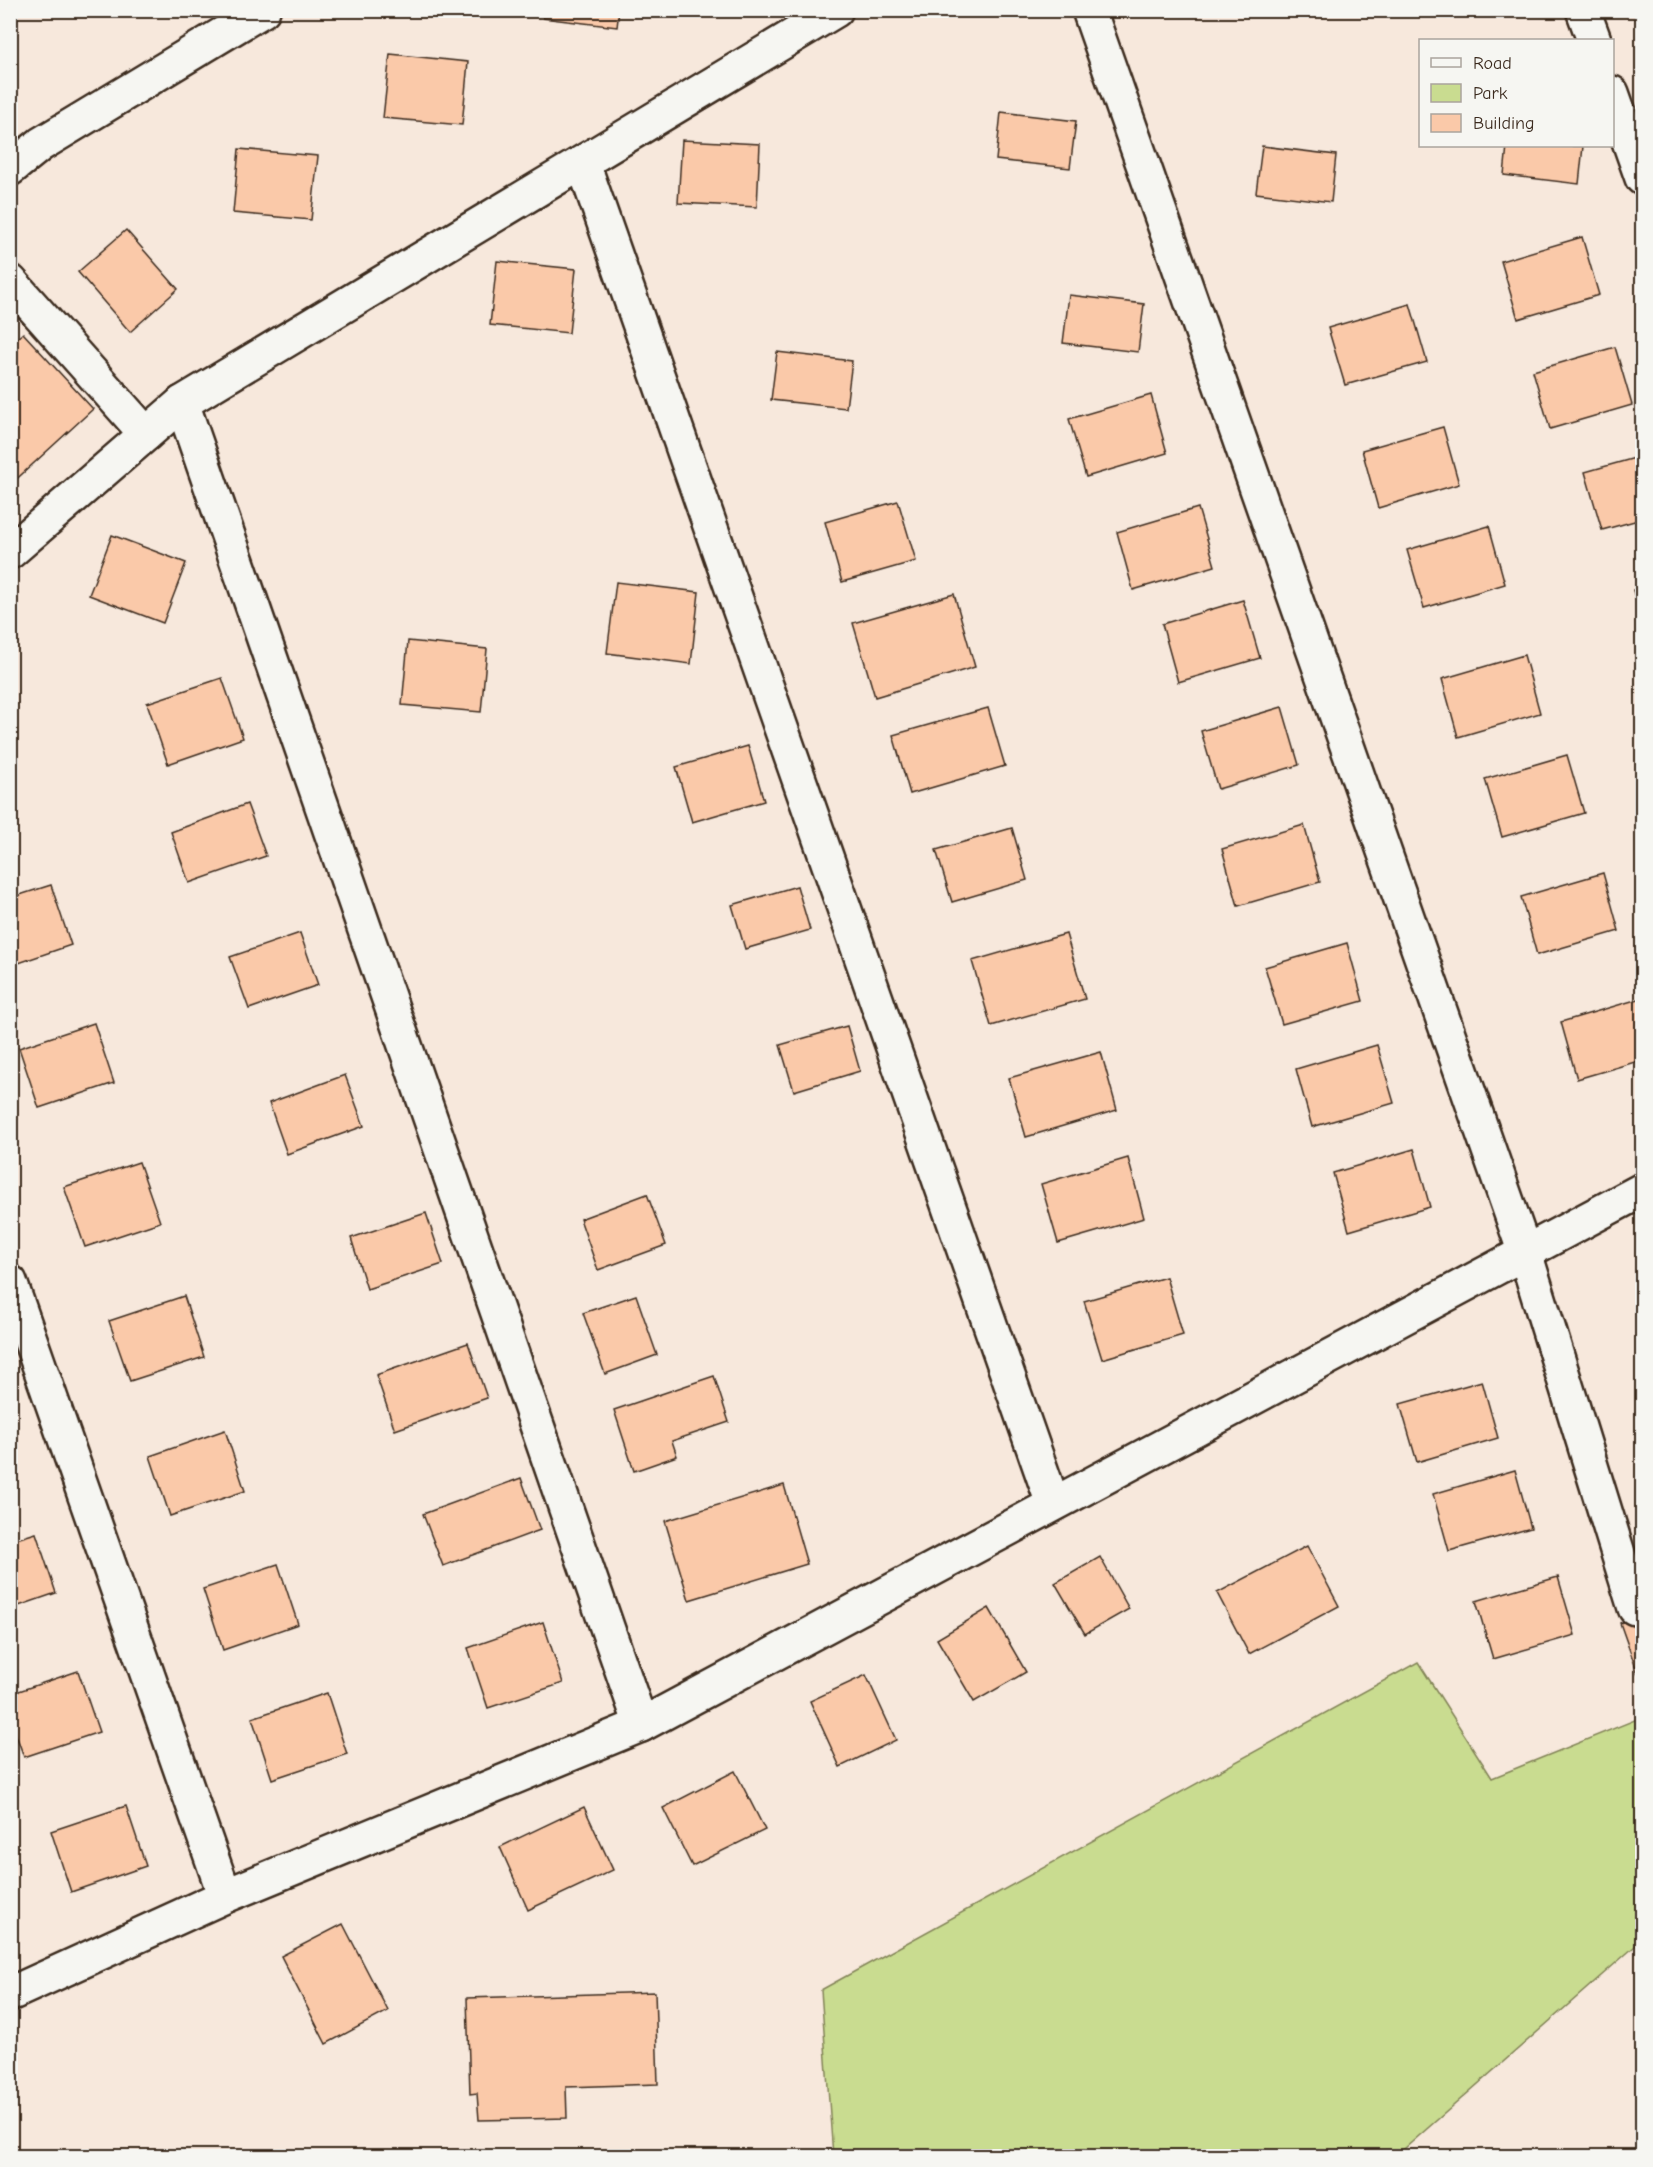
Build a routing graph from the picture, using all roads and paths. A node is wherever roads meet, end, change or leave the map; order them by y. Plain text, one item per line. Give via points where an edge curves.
1 (263, 10) edge
2 (836, 10) edge
3 (1089, 10) edge
4 (1583, 10) edge
5 (1594, 39) edge
6 (1614, 99) edge
7 (583, 163) junction
8 (10, 169) edge
9 (1642, 178) edge
10 (10, 281) edge
11 (182, 403) junction
12 (146, 434) junction
13 (10, 552) edge
14 (1642, 1190) edge
15 (1525, 1253) junction
16 (10, 1281) edge
17 (1053, 1504) junction
18 (1635, 1608) dead end
19 (641, 1725) junction
20 (225, 1896) junction
21 (10, 1994) edge

1 - 8 street via 41,144
2 - 7 street
3 - 15 street
4 - 5 street
6 - 9 street
7 - 11 street
7 - 17 street
10 - 12 street
11 - 12 street
11 - 19 street
12 - 13 street
14 - 15 street
15 - 17 street
15 - 18 street
16 - 20 street
17 - 19 street
19 - 20 street
20 - 21 street

